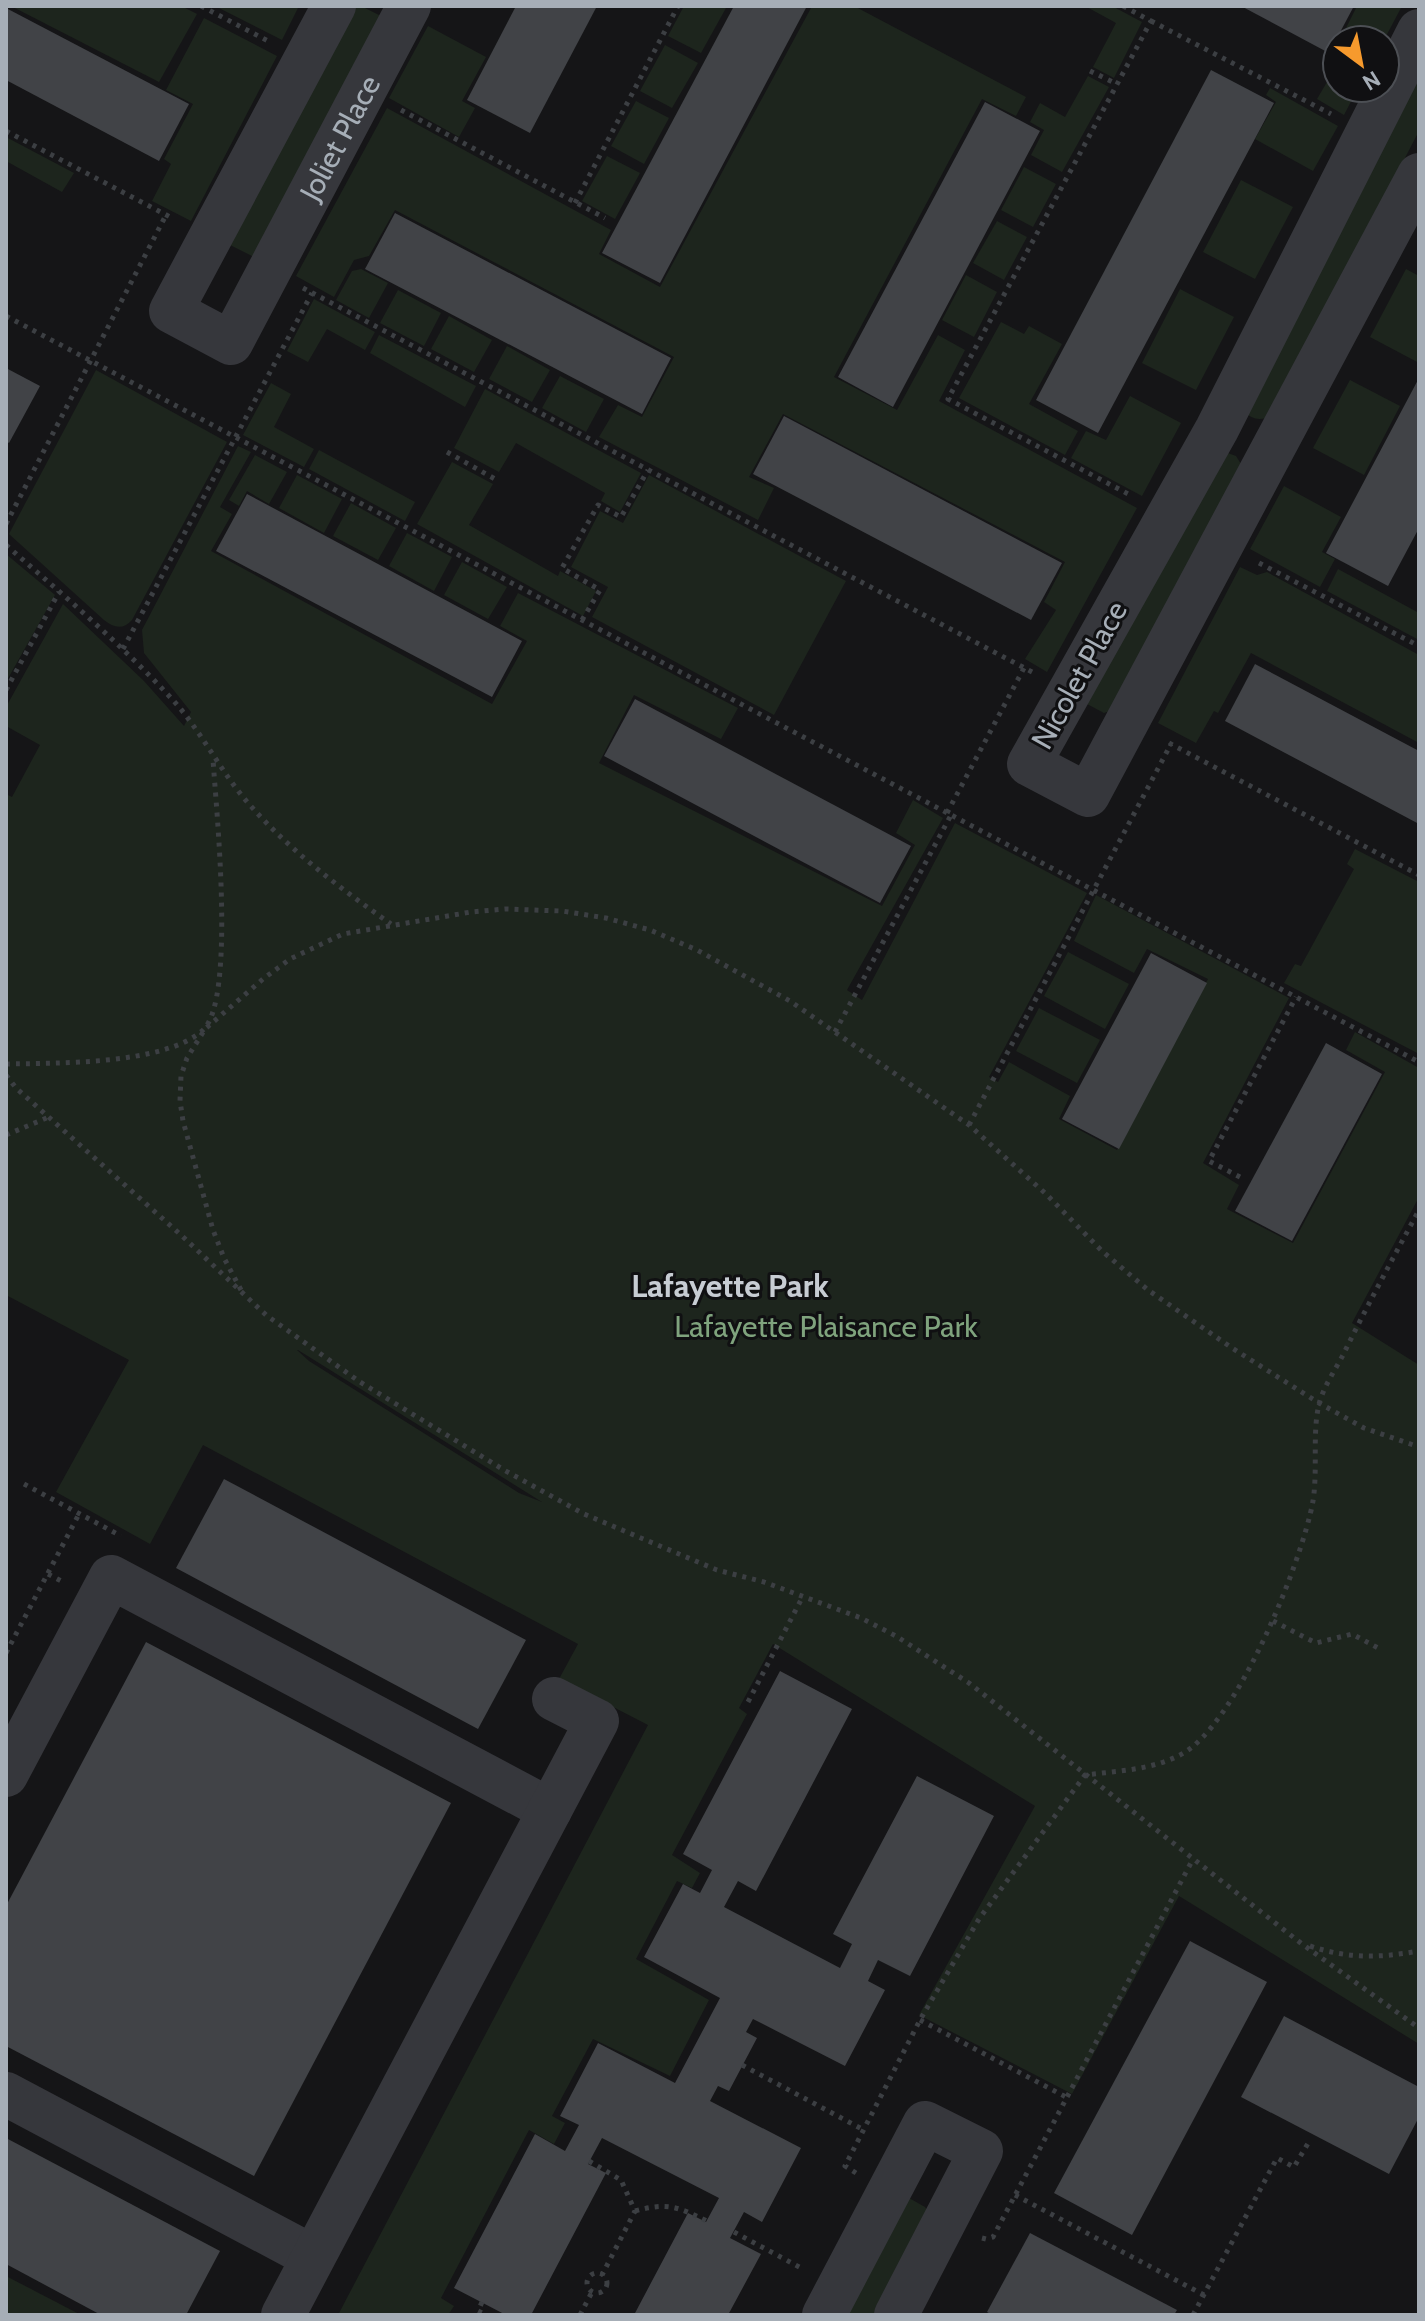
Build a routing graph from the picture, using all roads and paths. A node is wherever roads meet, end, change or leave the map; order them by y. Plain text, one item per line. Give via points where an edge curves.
1 (201, 6) edge
2 (334, 6) edge
3 (409, 6) edge
4 (678, 6) edge
5 (1123, 6) edge
6 (1151, 21) junction
7 (1419, 31) edge
8 (271, 43) dead end
9 (1090, 71) dead end
10 (1117, 84) junction
11 (396, 107) dead end
12 (1333, 116) dead end
13 (6, 131) edge
14 (1419, 175) edge
15 (575, 203) junction
16 (166, 215) junction
17 (605, 218) dead end
18 (211, 238) junction
19 (269, 270) junction
20 (312, 293) junction
21 (6, 316) edge
22 (91, 361) junction
23 (1217, 429) junction
24 (235, 437) junction
25 (447, 452) dead end
26 (1266, 461) junction
27 (648, 470) junction
28 (495, 479) dead end
29 (1143, 502) dead end
30 (6, 524) edge
31 (6, 545) edge
32 (1254, 560) dead end
33 (59, 592) junction
34 (582, 620) junction
35 (1419, 646) edge
36 (123, 649) junction
37 (1024, 668) junction
38 (1037, 674) dead end
39 (6, 690) edge
40 (1159, 738) dead end
41 (1171, 744) junction
42 (213, 755) junction
43 (949, 814) junction
44 (1419, 875) edge
45 (1094, 890) junction
46 (391, 924) junction
47 (1296, 997) junction
48 (205, 1029) junction
49 (835, 1032) junction
50 (1419, 1062) edge
51 (6, 1064) edge
52 (6, 1075) edge
53 (49, 1117) junction
54 (969, 1125) junction
55 (6, 1135) edge
56 (1240, 1177) dead end
57 (1419, 1210) edge
58 (243, 1294) junction
59 (1319, 1403) junction
60 (1419, 1447) edge
61 (24, 1484) dead end
62 (79, 1514) junction
63 (133, 1542) dead end
64 (803, 1596) junction
65 (1273, 1621) junction
66 (1378, 1648) dead end
67 (6, 1653) edge
68 (554, 1699) dead end
69 (748, 1702) dead end
70 (6, 1775) edge
71 (1085, 1775) junction
72 (550, 1810) junction
73 (1193, 1859) junction
74 (1302, 1944) junction
75 (1419, 1951) edge
76 (920, 2020) junction
77 (1419, 2028) edge
78 (742, 2065) dead end
79 (6, 2094) edge
80 (1066, 2097) junction
81 (862, 2129) junction
82 (1310, 2140) dead end
83 (589, 2161) dead end
84 (861, 2175) dead end
85 (1015, 2195) junction
86 (635, 2211) junction
87 (707, 2221) dead end
88 (734, 2232) dead end
89 (976, 2235) dead end
90 (313, 2257) junction
91 (804, 2269) dead end
92 (602, 2275) junction
93 (592, 2292) junction
94 (1204, 2295) junction
95 (482, 2302) dead end
96 (283, 2315) edge
97 (486, 2315) edge
98 (580, 2315) edge
99 (824, 2315) edge
100 (896, 2315) edge
101 (1193, 2315) edge

1 - 8 path
2 - 18 street
3 - 19 street, Joliet Place
4 - 15 path
5 - 6 path
6 - 10 path
6 - 12 path
7 - 23 street, Nicolet Place
9 - 10 path
10 - 29 path via 948,399
11 - 15 path
13 - 16 path
14 - 26 street, Nicolet Place
15 - 17 path
16 - 18 path
16 - 22 path
18 - 19 street, Joliet Place via 171,311 231,343
19 - 20 path
20 - 24 path
20 - 27 path
21 - 22 path
22 - 24 path
22 - 30 path
23 - 26 street
23 - 26 street, Nicolet Place via 1029,764 1088,795
24 - 34 path
24 - 36 path
25 - 28 path
27 - 34 path via 621,517 598,505 562,568 600,590
27 - 37 path
31 - 33 path
32 - 35 path
33 - 36 path
33 - 39 path
34 - 43 path
36 - 42 path via 174,700
37 - 38 path
37 - 43 path
40 - 41 path
41 - 44 path
41 - 45 path
42 - 46 path via 243,797 296,852
42 - 48 path via 223,948 216,1009
43 - 45 path
43 - 49 path
45 - 47 path
45 - 54 path
46 - 48 path via 343,934 290,959
46 - 49 path via 505,909 606,918 697,950
47 - 50 path
47 - 56 path via 1209,1161
48 - 51 path via 187,1042 147,1053
48 - 58 path via 187,1058 180,1101 213,1230
49 - 54 path
52 - 53 path
53 - 55 path
53 - 58 path
54 - 59 path via 1148,1290
57 - 59 path
58 - 64 path via 360,1382 504,1470 643,1540
59 - 60 path via 1364,1428
59 - 65 path via 1312,1505
61 - 62 path
62 - 63 path
62 - 67 path
64 - 69 path
64 - 71 path via 861,1618 941,1664
65 - 66 path via 1316,1643 1352,1634
65 - 71 path via 1219,1715 1183,1754
68 - 72 street via 597,1721
70 - 72 street via 111,1577
71 - 73 path
71 - 76 path via 998,1890
72 - 90 street
73 - 74 path
73 - 80 path
74 - 75 path via 1339,1956
74 - 77 path
76 - 80 path
76 - 81 path
78 - 81 path
79 - 90 street
80 - 85 path
81 - 84 path via 845,2166
82 - 94 path via 1294,2167 1277,2158
83 - 86 path via 621,2180
85 - 89 path via 993,2237
85 - 94 path
86 - 87 path via 673,2206
86 - 92 path
88 - 91 path
90 - 96 street
92 - 93 path via 605,2289
92 - 93 path via 587,2278
93 - 98 path
94 - 101 path
95 - 97 path via 478,2311
99 - 100 street via 925,2123 981,2151

